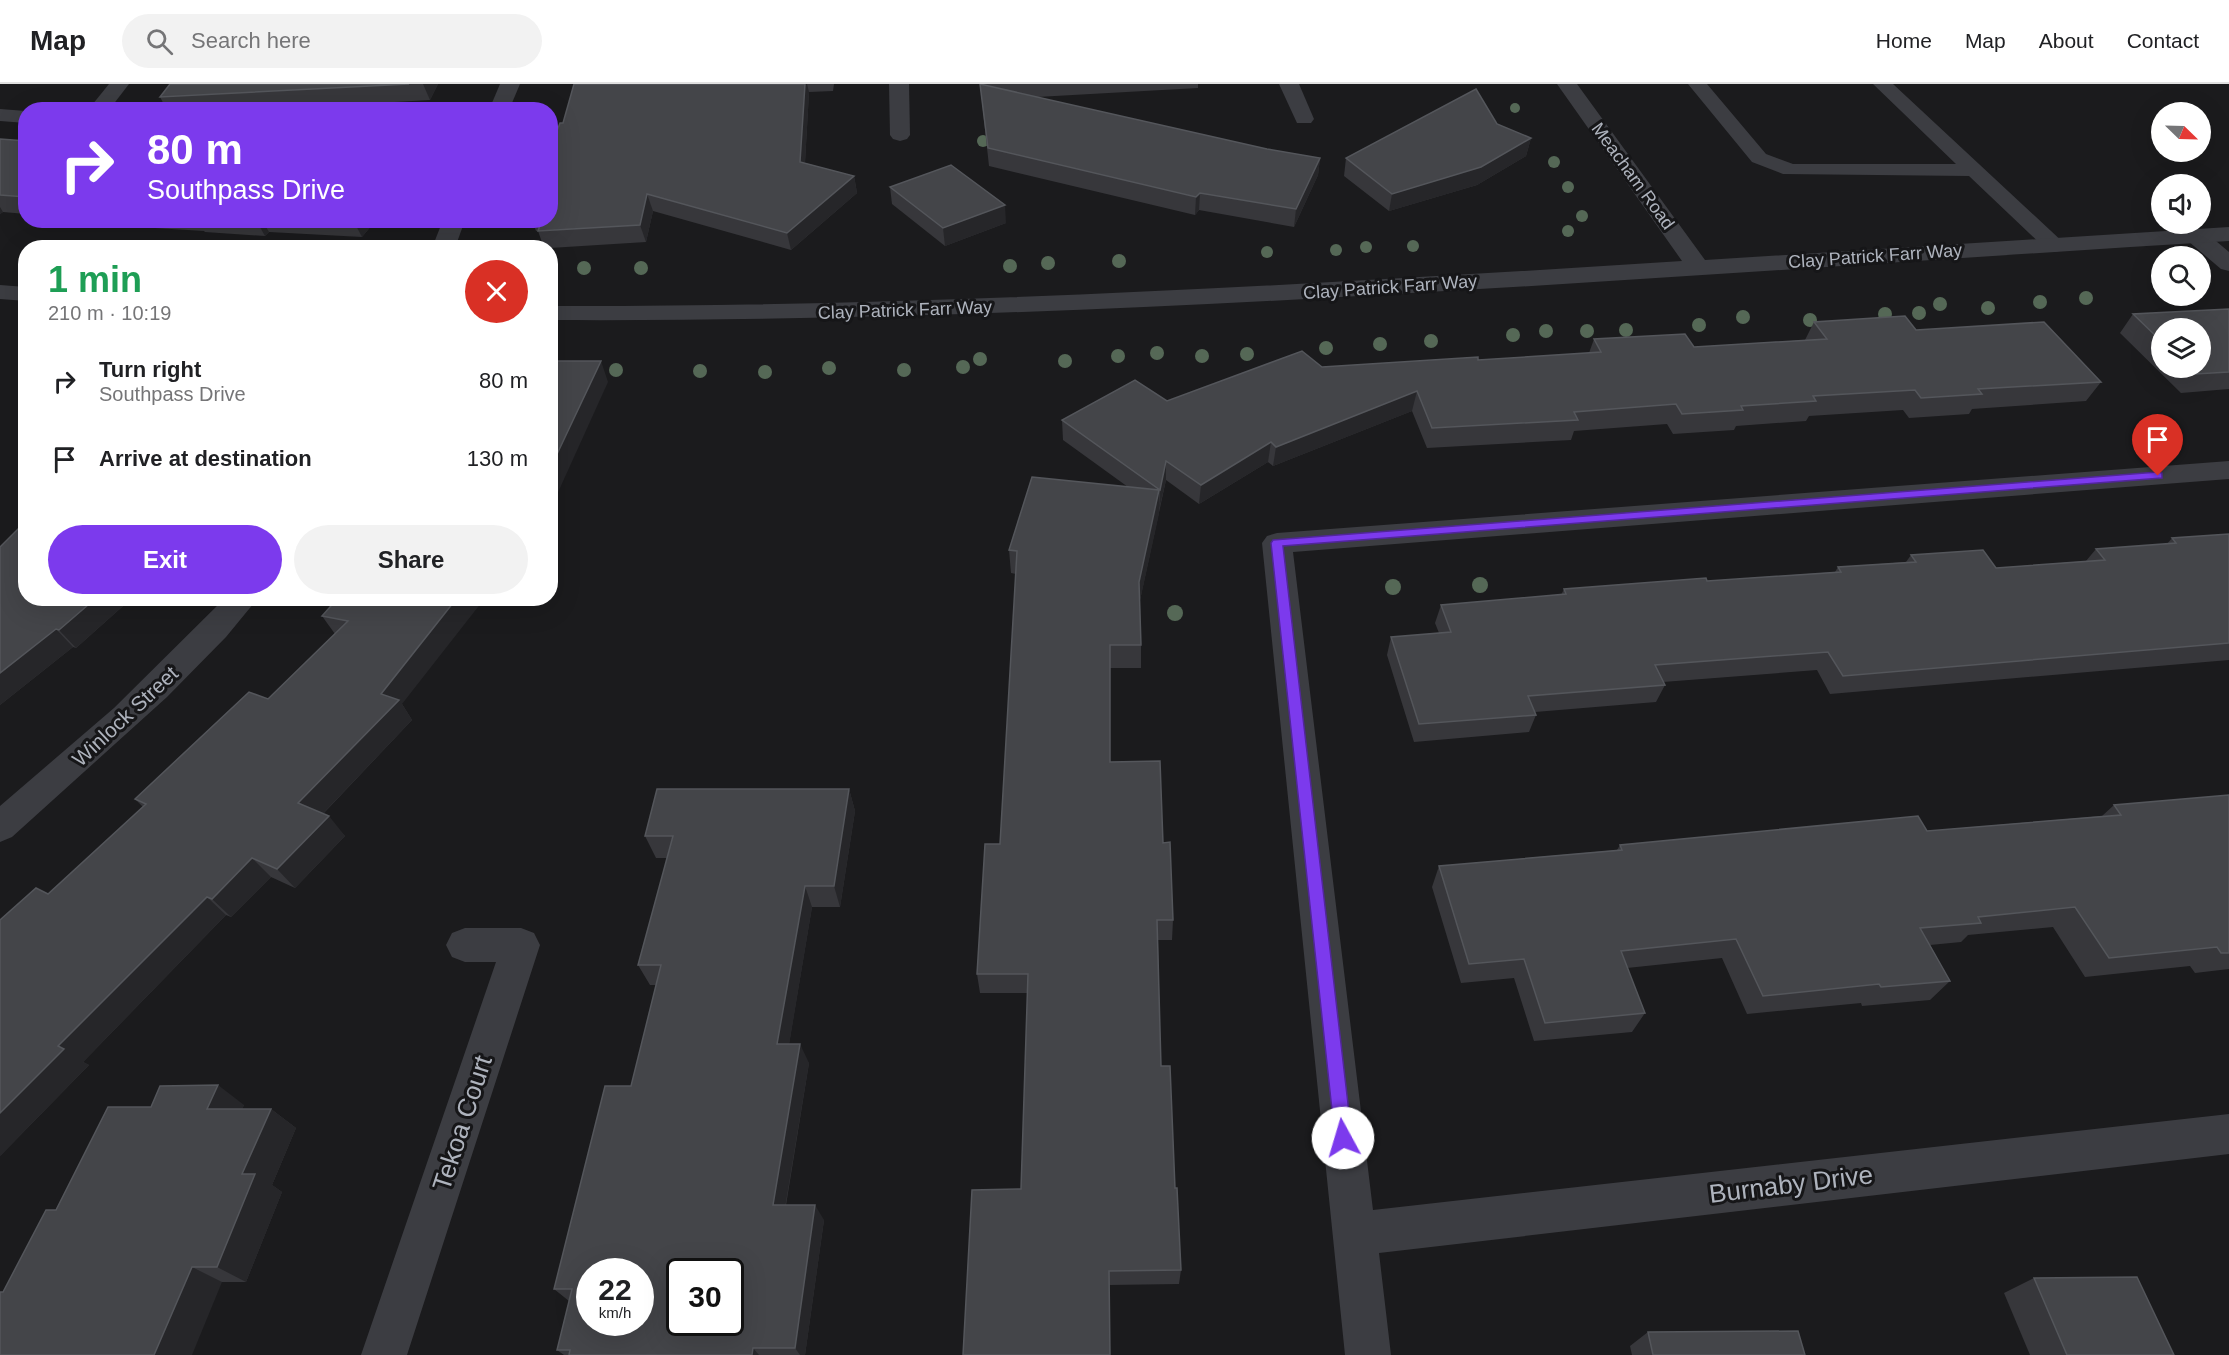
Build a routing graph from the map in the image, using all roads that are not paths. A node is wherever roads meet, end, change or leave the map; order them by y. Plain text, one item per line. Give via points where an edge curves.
1 (119, 84) edge
2 (510, 84) edge
3 (899, 84) edge
4 (1289, 84) edge
5 (1567, 84) edge
6 (1697, 84) edge
7 (1882, 84) edge
8 (104, 102) edge
9 (502, 102) edge
10 (0, 115) edge
11 (18, 116) edge
12 (1304, 119) dead end
13 (900, 135) dead end
14 (1973, 170) junction
15 (2229, 234) edge
16 (2196, 236) junction
17 (2055, 245) junction
18 (2229, 264) edge
19 (1698, 267) junction
20 (0, 292) edge
21 (18, 293) edge
22 (558, 313) edge
23 (2229, 470) edge
24 (236, 606) edge
25 (0, 827) edge
26 (465, 945) dead end
27 (2229, 1134) edge
28 (1354, 1234) junction
29 (384, 1355) edge
30 (1368, 1355) edge

1 - 8 street
2 - 9 street
3 - 13 street
4 - 12 street
5 - 19 street, Meacham Road
6 - 14 lane via 1759,158 1790,170
7 - 14 lane
10 - 11 street
14 - 17 lane
15 - 16 street, Clay Patrick Farr Way
16 - 17 street, Clay Patrick Farr Way
16 - 18 street
17 - 19 street, Clay Patrick Farr Way
19 - 22 street, Clay Patrick Farr Way via 1027,307 815,313
20 - 21 street
23 - 28 street via 1277,543
24 - 25 street, Winlock Street via 102,741
26 - 29 street, Tekoa Court via 521,945
27 - 28 street, Burnaby Drive
28 - 30 street

